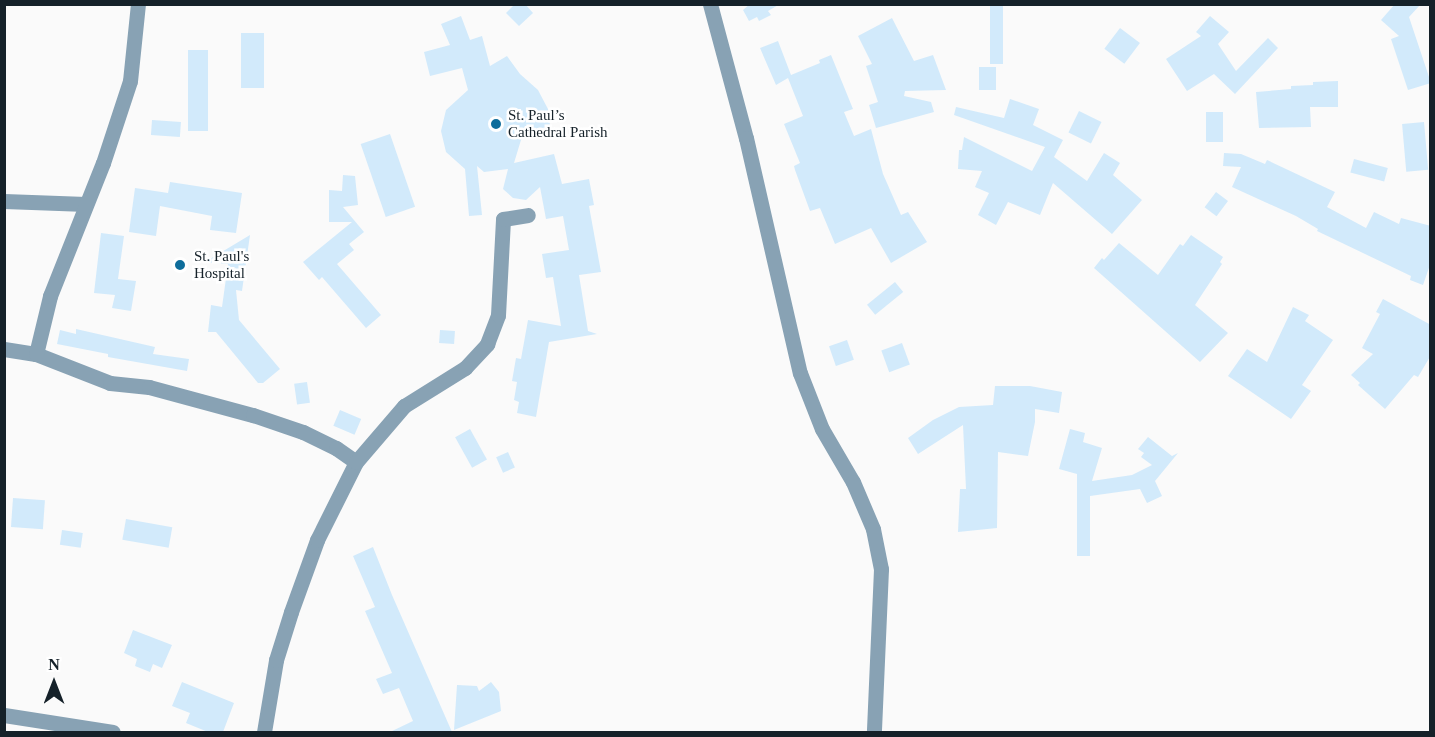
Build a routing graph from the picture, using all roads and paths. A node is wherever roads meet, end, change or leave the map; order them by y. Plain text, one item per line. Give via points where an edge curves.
1 (138, 4) edge
2 (710, 4) edge
3 (4, 201) edge
4 (86, 204) junction
5 (528, 214) dead end
6 (4, 350) edge
7 (36, 354) junction
8 (356, 462) junction
9 (4, 715) edge
10 (113, 732) edge
11 (264, 732) edge
12 (874, 732) edge

1 - 4 street via 130,81
2 - 12 street via 746,138 800,373 822,429 854,482 873,529 881,569
3 - 4 street
4 - 7 street via 50,296
5 - 8 street via 503,219 498,315 487,344 465,368 404,406
6 - 7 street
7 - 8 street via 110,383 149,387 253,415 303,432
8 - 11 street via 317,540 291,612 276,660
9 - 10 street

